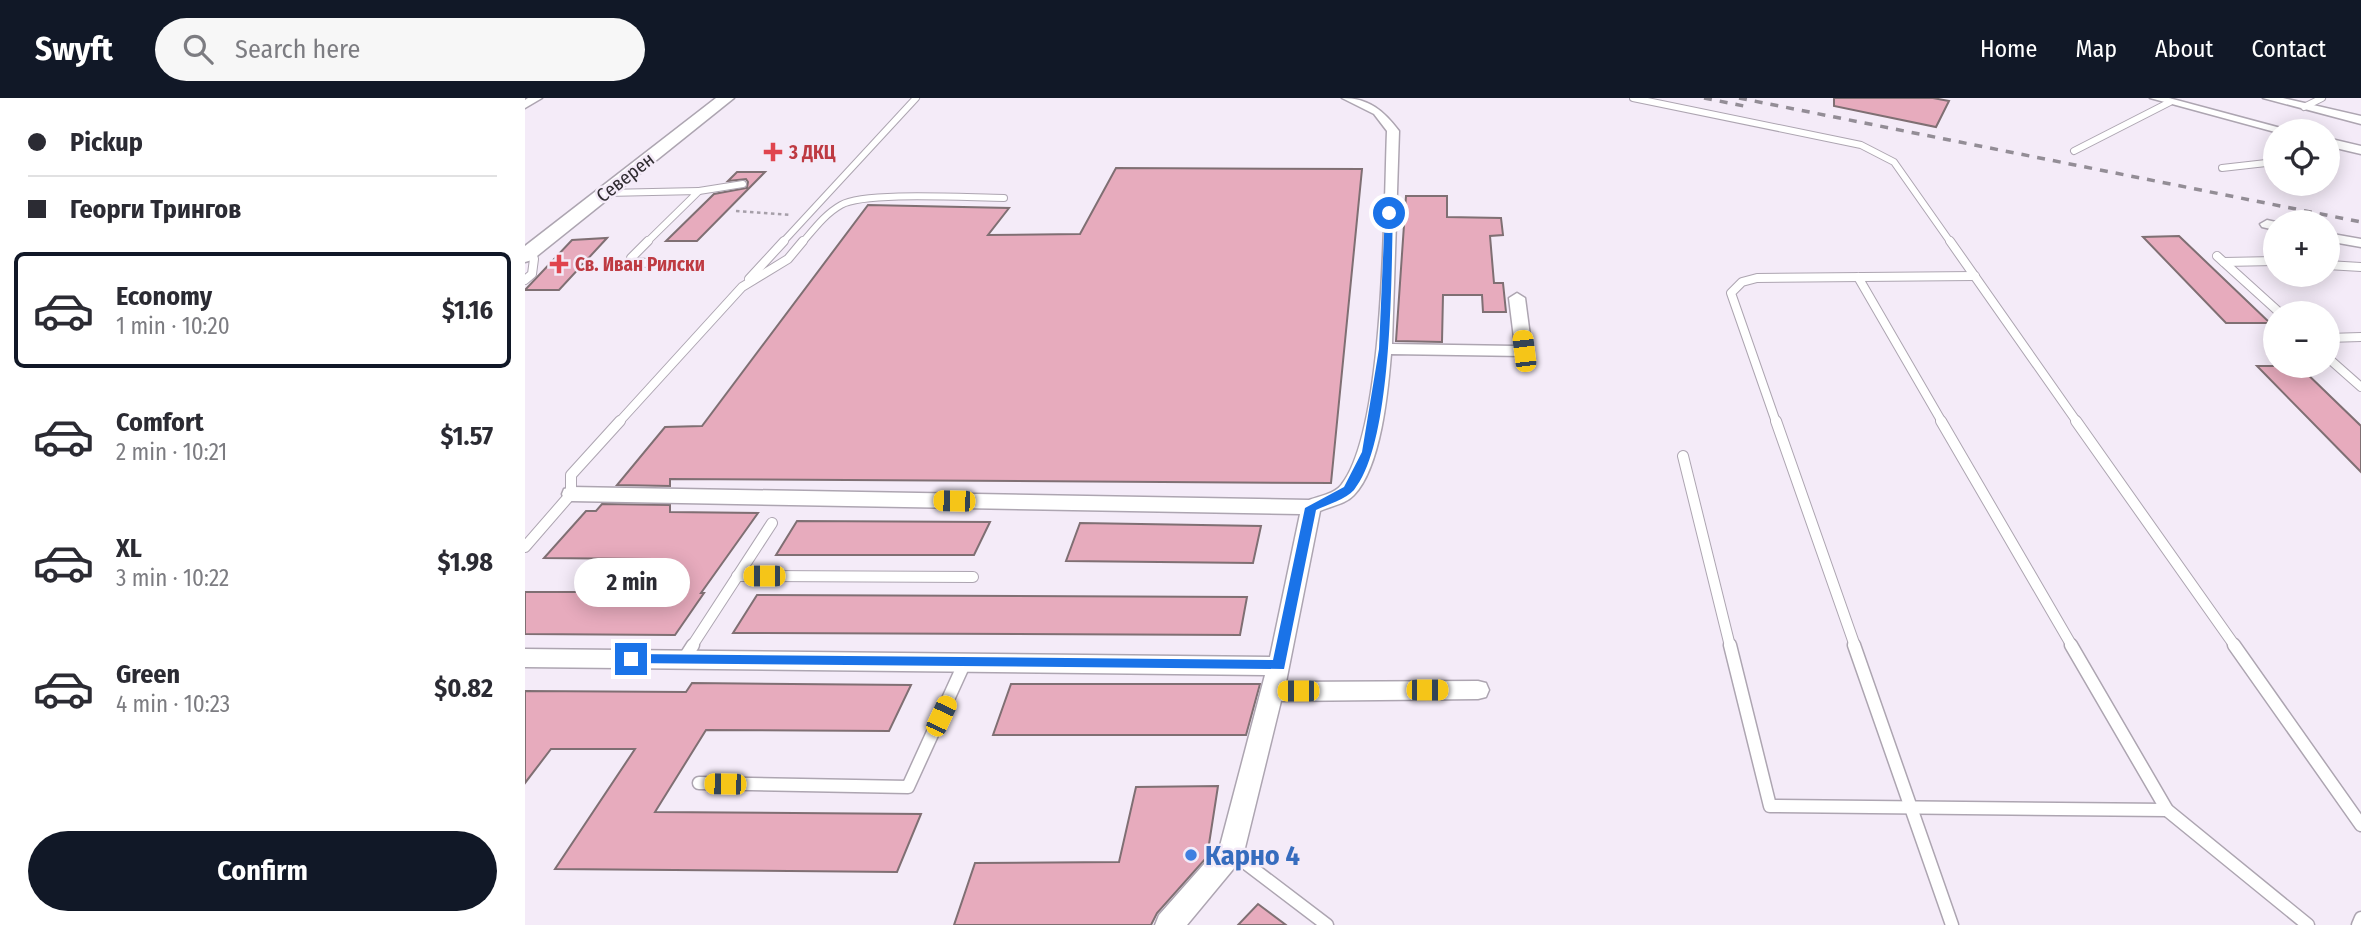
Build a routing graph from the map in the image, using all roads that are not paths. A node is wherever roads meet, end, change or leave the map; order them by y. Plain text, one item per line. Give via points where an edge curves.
1 (536, 98) edge
2 (726, 98) edge
3 (916, 98) edge
4 (1348, 98) edge
5 (1633, 98) edge
6 (2156, 98) edge
7 (2269, 98) edge
8 (2322, 98) edge
9 (2170, 102) junction
10 (525, 105) edge
11 (2304, 107) junction
12 (2361, 120) edge
13 (2263, 125) edge
14 (2340, 147) edge
15 (2361, 150) edge
16 (2074, 151) dead end
17 (2263, 163) edge
18 (2222, 168) dead end
19 (743, 184) dead end
20 (699, 191) junction
21 (605, 193) junction
22 (1004, 198) dead end
23 (2340, 239) edge
24 (2361, 243) edge
25 (528, 254) edge
26 (2263, 261) edge
27 (685, 265) dead end
28 (2340, 266) edge
29 (2361, 267) edge
30 (1975, 276) junction
31 (1859, 277) junction
32 (525, 280) edge
33 (742, 287) junction
34 (1517, 298) dead end
35 (2267, 301) edge
36 (2361, 337) edge
37 (2340, 338) edge
38 (1384, 349) junction
39 (2340, 368) edge
40 (2361, 387) edge
41 (1683, 456) dead end
42 (571, 494) junction
43 (1311, 508) junction
44 (772, 523) dead end
45 (525, 547) edge
46 (737, 576) junction
47 (973, 577) dead end
48 (525, 658) edge
49 (684, 659) junction
50 (965, 662) junction
51 (1279, 666) junction
52 (1478, 690) dead end
53 (1272, 692) junction
54 (699, 783) dead end
55 (1910, 808) junction
56 (2167, 810) junction
57 (2361, 825) edge
58 (1231, 852) junction
59 (2361, 918) edge
60 (1169, 925) edge
61 (1327, 925) edge
62 (1952, 925) edge
63 (2308, 925) edge
64 (2358, 925) edge

1 - 10 street
2 - 21 main road, Северен
3 - 33 lane
4 - 38 street via 1378,112 1393,131
5 - 30 lane via 1861,145 1894,162
6 - 9 street
7 - 11 street
8 - 11 lane
9 - 13 street
9 - 16 lane
11 - 12 street
14 - 15 street
17 - 18 lane
19 - 20 lane
20 - 21 lane
20 - 27 lane via 631,258 631,262
21 - 25 main road, Северен
22 - 33 lane via 871,197 843,204 824,217 788,259
23 - 24 street
25 - 32 lane via 534,259 532,274
26 - 35 lane via 2221,259
28 - 29 lane
30 - 31 lane
30 - 57 lane
31 - 55 lane via 1757,278 1742,282 1731,293
31 - 56 lane
33 - 42 lane via 571,475
34 - 38 street via 1524,351
36 - 37 lane
38 - 43 street via 1367,452 1349,489
39 - 40 lane
41 - 55 lane via 1770,806
42 - 43 street
42 - 45 lane
43 - 51 street
44 - 46 lane
46 - 47 lane
46 - 49 lane
48 - 49 street
49 - 50 street
50 - 51 street
50 - 54 lane via 908,787
51 - 53 street
52 - 53 street
53 - 58 street
55 - 56 lane
55 - 62 lane
56 - 63 lane
58 - 60 street
58 - 61 lane
59 - 64 lane

